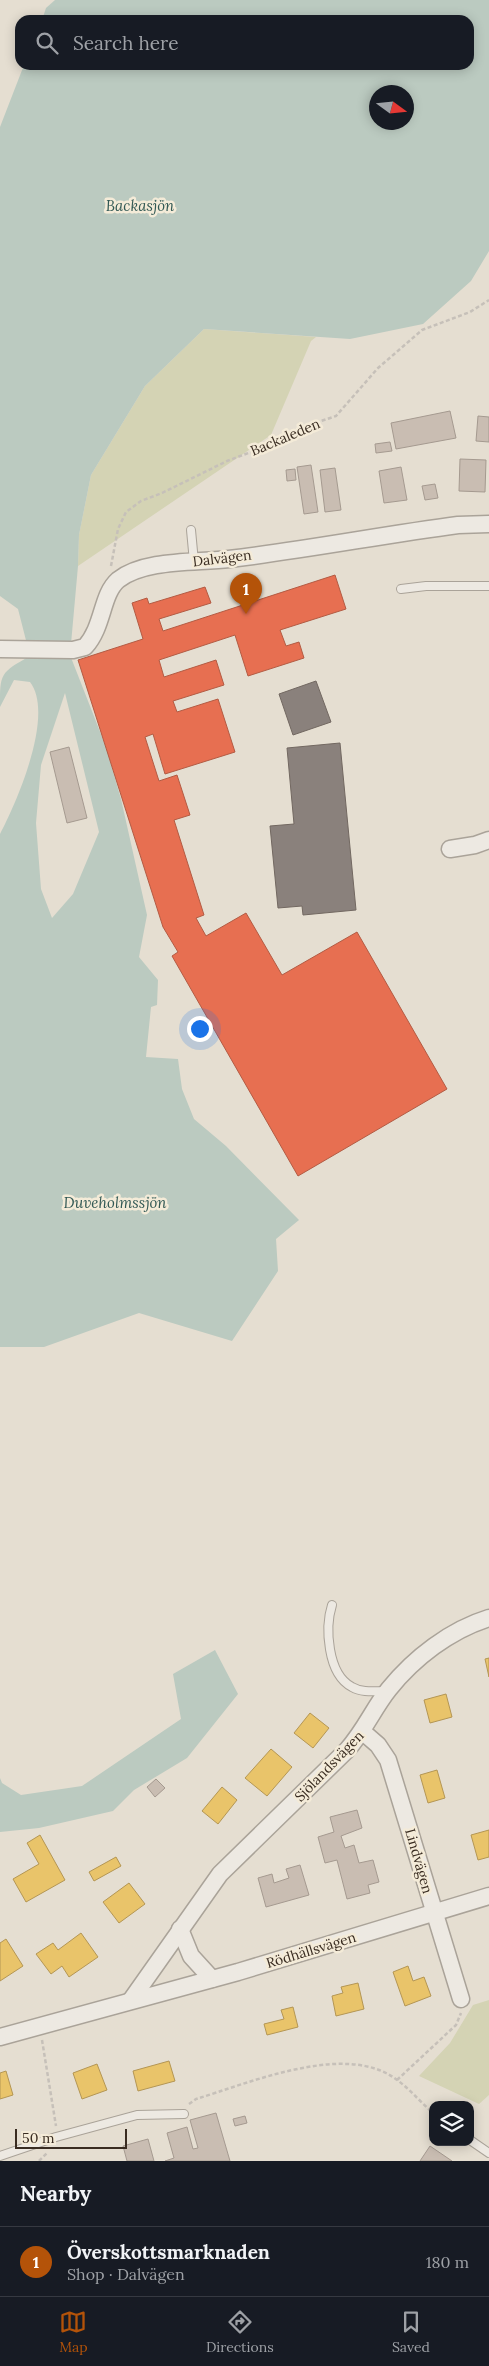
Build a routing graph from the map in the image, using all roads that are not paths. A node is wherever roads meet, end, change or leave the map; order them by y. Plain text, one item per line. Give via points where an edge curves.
1 (489, 524) edge
2 (191, 530) dead end
3 (194, 562) junction
4 (489, 586) edge
5 (401, 589) dead end
6 (0, 649) edge
7 (489, 840) edge
8 (450, 849) dead end
9 (332, 1605) dead end
10 (489, 1618) edge
11 (388, 1690) junction
12 (363, 1732) junction
13 (489, 1896) edge
14 (435, 1913) junction
15 (180, 1929) junction
16 (212, 1979) junction
17 (461, 1999) road end
18 (131, 2000) junction
19 (0, 2037) edge
20 (184, 2114) road end
21 (474, 2143) edge
22 (489, 2152) edge
23 (0, 2156) edge

1 - 3 street, Dalvägen via 458,524
2 - 3 lane
3 - 6 street, Dalvägen via 144,568 117,582 109,591 98,629 86,647 73,650
4 - 5 lane
7 - 8 street
9 - 11 lane via 327,1634 340,1676 351,1687 367,1692
10 - 11 street, Sjölandsvägen via 454,1633 432,1647
11 - 12 street, Sjölandsvägen
12 - 14 street, Lindvägen via 378,1744 388,1760
12 - 15 street, Sjölandsvägen via 220,1874
13 - 14 street, Rödhällsvägen
14 - 16 street, Rödhällsvägen
14 - 17 street, Lindvägen
15 - 16 street via 191,1956
15 - 18 street, Sjölandsvägen
16 - 18 street, Rödhällsvägen
18 - 19 street
20 - 23 lane via 137,2115
21 - 22 lane

